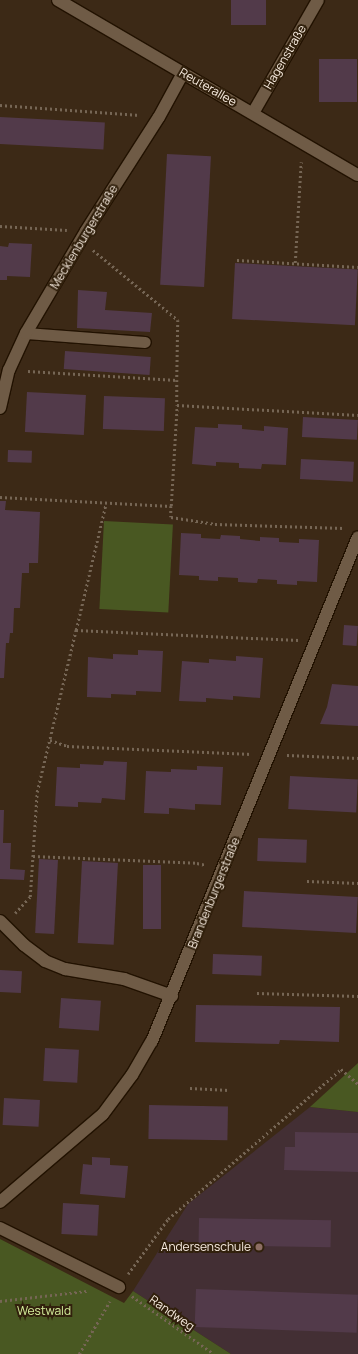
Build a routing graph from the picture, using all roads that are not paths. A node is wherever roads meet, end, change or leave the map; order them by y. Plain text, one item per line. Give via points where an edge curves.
1 (58, 0) edge
2 (318, 0) edge
3 (183, 73) junction
4 (253, 114) junction
5 (358, 175) edge
6 (26, 334) junction
7 (145, 342) dead end
8 (0, 408) edge
9 (354, 533) edge
10 (2, 923) edge
11 (172, 996) junction
12 (0, 1202) edge
13 (0, 1228) edge
14 (119, 1287) road end

1 - 3 street, Reuterallee
2 - 4 street, Hagenstraße
3 - 4 street, Reuterallee
3 - 6 street, Mecklenburgerstraße via 159,117 83,235
4 - 5 street, Reuterallee
6 - 7 lane
6 - 8 street, Mecklenburgerstraße via 9,370
9 - 11 street, Brandenburgerstraße via 316,641
10 - 11 street via 45,961 65,969 124,979
11 - 12 street, Brandenburgerstraße via 152,1041 132,1075 103,1114
13 - 14 street

